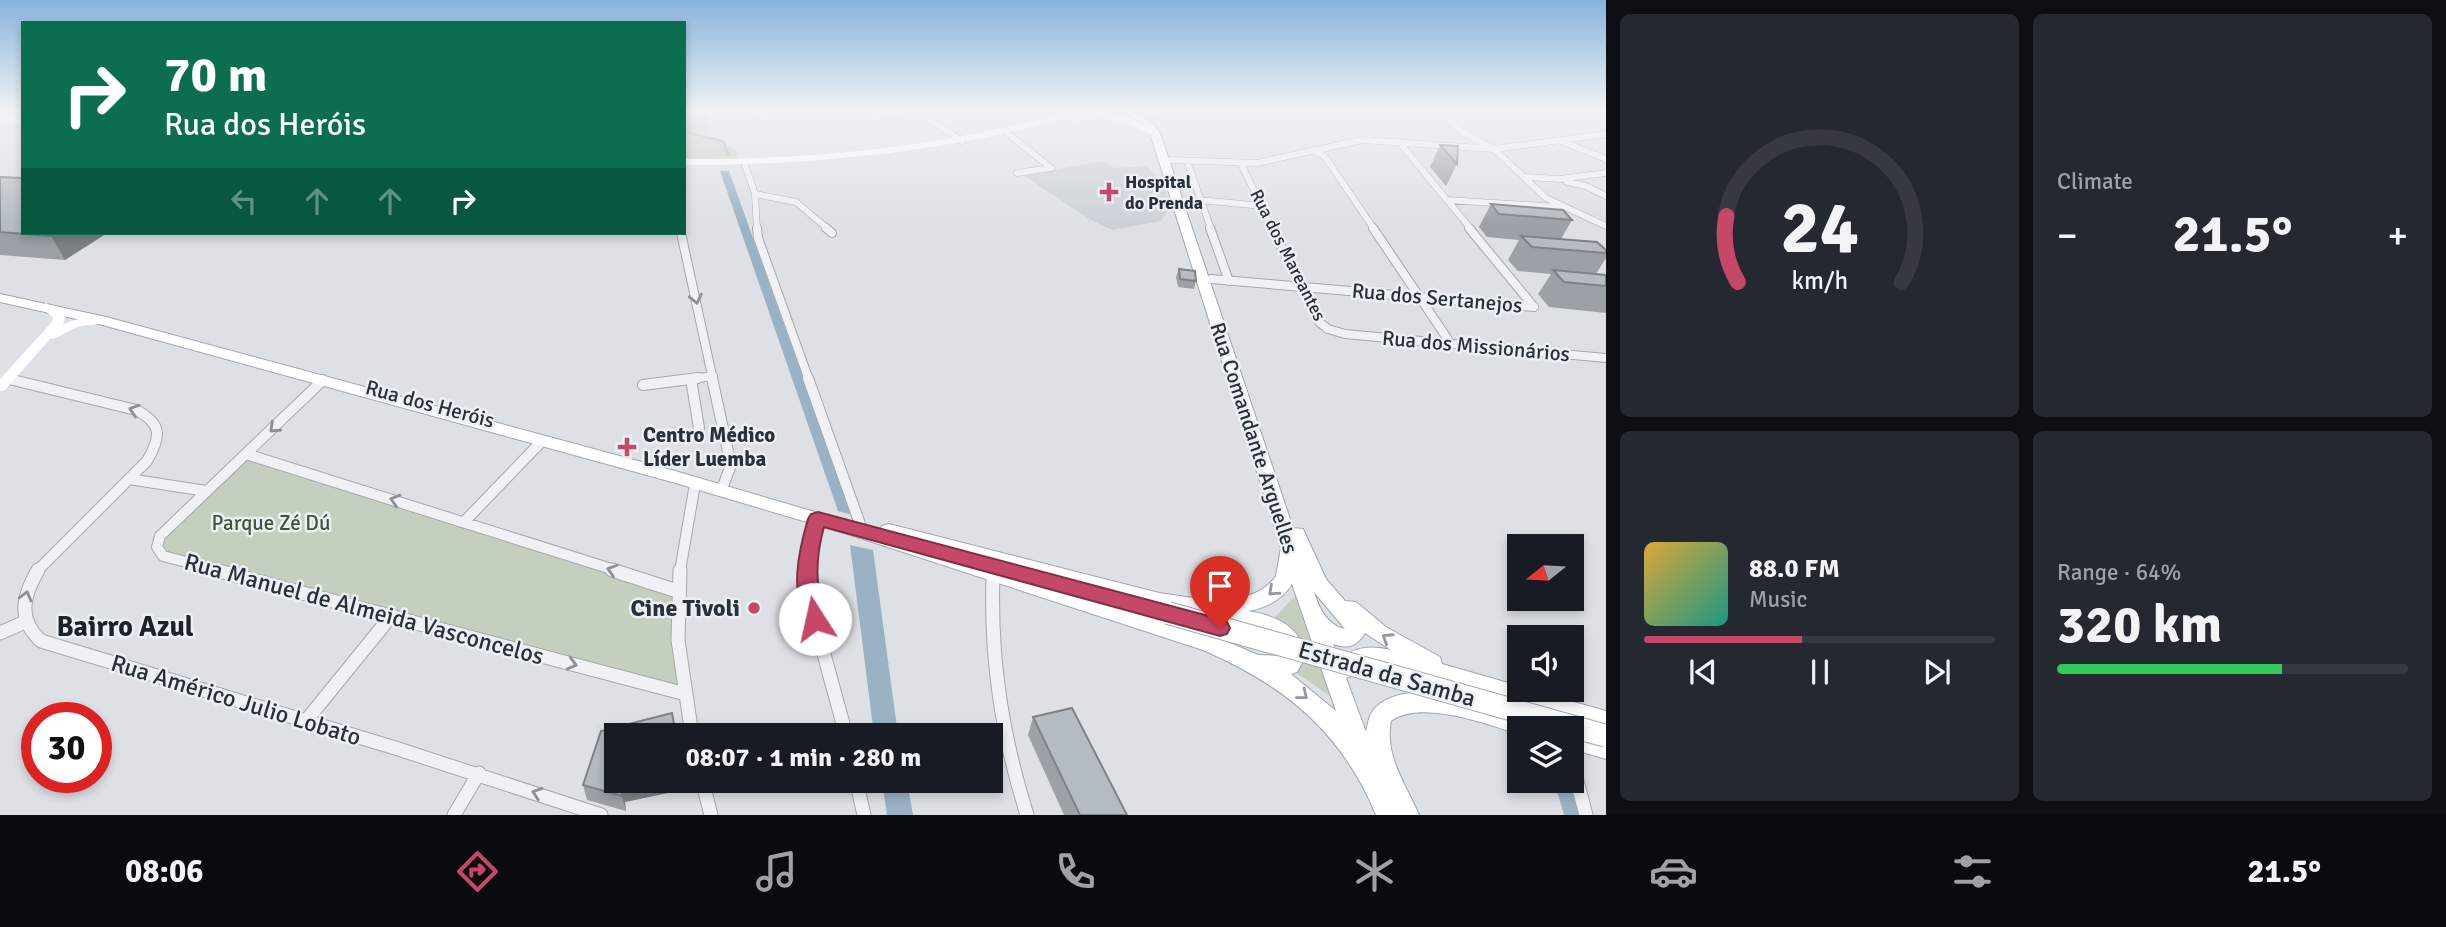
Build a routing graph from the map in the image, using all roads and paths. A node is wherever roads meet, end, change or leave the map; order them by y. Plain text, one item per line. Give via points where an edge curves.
1 (905, 149) edge
2 (1027, 149) edge
3 (1160, 149) edge
4 (1173, 149) edge
5 (1318, 149) edge
6 (1405, 149) edge
7 (1494, 149) edge
8 (1582, 149) edge
9 (1314, 150) junction
10 (1606, 159) edge
11 (1179, 161) junction
12 (686, 162) edge
13 (744, 162) junction
14 (1241, 164) junction
15 (1017, 173) dead end
16 (1606, 173) edge
17 (1526, 177) junction
18 (1560, 179) junction
19 (755, 194) junction
20 (1606, 196) edge
21 (1200, 200) junction
22 (1447, 200) junction
23 (1262, 206) junction
24 (1560, 207) junction
25 (1606, 226) edge
26 (832, 233) dead end
27 (681, 235) edge
28 (1210, 279) junction
29 (1229, 281) junction
30 (1304, 287) junction
31 (0, 289) edge
32 (1418, 297) junction
33 (0, 298) edge
34 (46, 307) junction
35 (101, 320) junction
36 (1345, 334) joint
37 (45, 340) junction
38 (1451, 344) junction
39 (1606, 358) edge
40 (713, 376) junction
41 (691, 379) junction
42 (323, 380) junction
43 (3, 383) edge
44 (643, 385) dead end
45 (699, 428) dead end
46 (542, 441) junction
47 (246, 454) junction
48 (129, 479) junction
49 (695, 484) junction
50 (723, 486) junction
51 (206, 491) junction
52 (818, 519) junction
53 (465, 521) junction
54 (859, 528) junction
55 (1290, 530) junction
56 (993, 575) junction
57 (677, 591) junction
58 (1174, 609) junction
59 (1310, 610) junction
60 (392, 615) junction
61 (25, 622) junction
62 (0, 633) edge
63 (1246, 658) junction
64 (1469, 681) junction
65 (682, 693) junction
66 (1348, 712) junction
67 (1507, 721) edge
68 (1606, 721) edge
69 (305, 722) junction
70 (689, 723) edge
71 (843, 723) edge
72 (1606, 736) edge
73 (1584, 742) edge
74 (1606, 748) edge
75 (479, 773) junction
76 (1376, 788) junction
77 (705, 793) edge
78 (859, 793) edge
79 (1580, 793) edge
80 (454, 815) edge
81 (601, 815) edge
82 (710, 815) edge
83 (864, 815) edge
84 (1027, 815) edge
85 (1388, 815) edge
86 (1407, 815) edge
87 (1586, 815) edge

1 - 13 main road
2 - 15 street via 1051,168
3 - 55 main road, Rua Comandante Arguelles
4 - 11 main road, Rua Comandante Arguelles
5 - 9 street
6 - 22 street, Rua dos Sertanejos
7 - 17 street
8 - 10 street
9 - 14 street
9 - 32 street via 1325,157
11 - 14 street
11 - 21 street
11 - 28 main road, Rua Comandante Arguelles
12 - 13 main road
13 - 19 street
14 - 23 street, Rua dos Mareantes
16 - 18 street
17 - 18 street
17 - 24 street
18 - 20 street
19 - 26 street via 796,202
19 - 54 street via 758,238
21 - 23 street
21 - 29 street
22 - 24 street
22 - 32 street, Rua dos Sertanejos via 1534,306
23 - 30 street, Rua dos Mareantes
24 - 25 street
27 -> 40 street
28 - 29 street, Rua dos Sertanejos
28 - 55 main road, Rua Comandante Arguelles
29 - 30 street, Rua dos Sertanejos
30 - 32 street, Rua dos Sertanejos
30 - 36 street, Rua dos Mareantes via 1321,324
31 - 50 main road, Rua dos Heróis
32 - 38 street
33 - 34 main road, Rua dos Heróis
34 - 35 main road, Rua dos Heróis
34 - 37 main road via 59,319
35 - 37 main road via 74,324
35 - 42 main road, Rua dos Heróis
36 - 38 street, Rua dos Missionários
37 - 43 main road
38 - 39 street, Rua dos Missionários
40 - 41 street
40 - 50 street via 731,465
41 - 44 street
41 - 45 street
42 - 46 main road, Rua dos Heróis
42 -> 47 street, Rua Manuel de Almeida Vasconcelos
48 -> 43 street via 155,448 159,434 149,416
46 - 49 main road, Rua dos Heróis
46 - 53 street
47 - 51 street, Rua Manuel de Almeida Vasconcelos
53 -> 47 street
48 - 51 street
61 -> 48 street via 26,589 39,568
49 - 52 main road, Rua dos Heróis
49 - 57 street
50 - 54 main road, Rua dos Heróis
51 - 60 street, Rua Manuel de Almeida Vasconcelos via 160,536 157,547 163,556
52 - 54 main road, Rua dos Heróis
52 - 71 street via 807,552 809,600
57 -> 53 street
54 - 56 main road, Rua dos Heróis
54 - 58 main road, Rua dos Heróis
54 - 58 main road, Rua dos Heróis via 985,554
55 -> 58 main road, Rua dos Heróis via 1290,565 1272,595 1255,604
55 - 59 main road, Rua Comandante Arguelles
55 - 59 main road via 1318,583 1356,631 1350,638 1332,635
64 -> 55 main road via 1395,643 1357,615 1325,583
56 - 63 main road, Rua dos Heróis via 1166,628
56 - 84 street via 990,625 995,696
57 - 65 street
58 - 63 main road via 1275,627 1296,649 1293,663 1283,667
58 - 72 main road, Estrada da Samba, bridge
59 - 66 main road, Rua Comandante Arguelles
60 -> 65 street, Rua Manuel de Almeida Vasconcelos
60 - 69 street
61 - 62 street
61 - 69 street, Rua Américo Julio Lobato via 41,641
63 -> 76 main road, Rua dos Heróis via 1302,694 1330,719 1355,748
64 - 66 main road via 1395,660 1359,656 1344,678
64 - 68 main road
65 - 70 street
66 - 76 main road, Rua Comandante Arguelles
67 - 86 main road via 1431,701 1395,705 1380,718 1380,752
69 - 75 street, Rua Américo Julio Lobato
73 - 74 main road
75 - 80 street
81 -> 75 street, Rua Américo Julio Lobato
76 - 85 main road, Rua Comandante Arguelles
77 - 82 street
78 - 83 street
79 - 87 street

